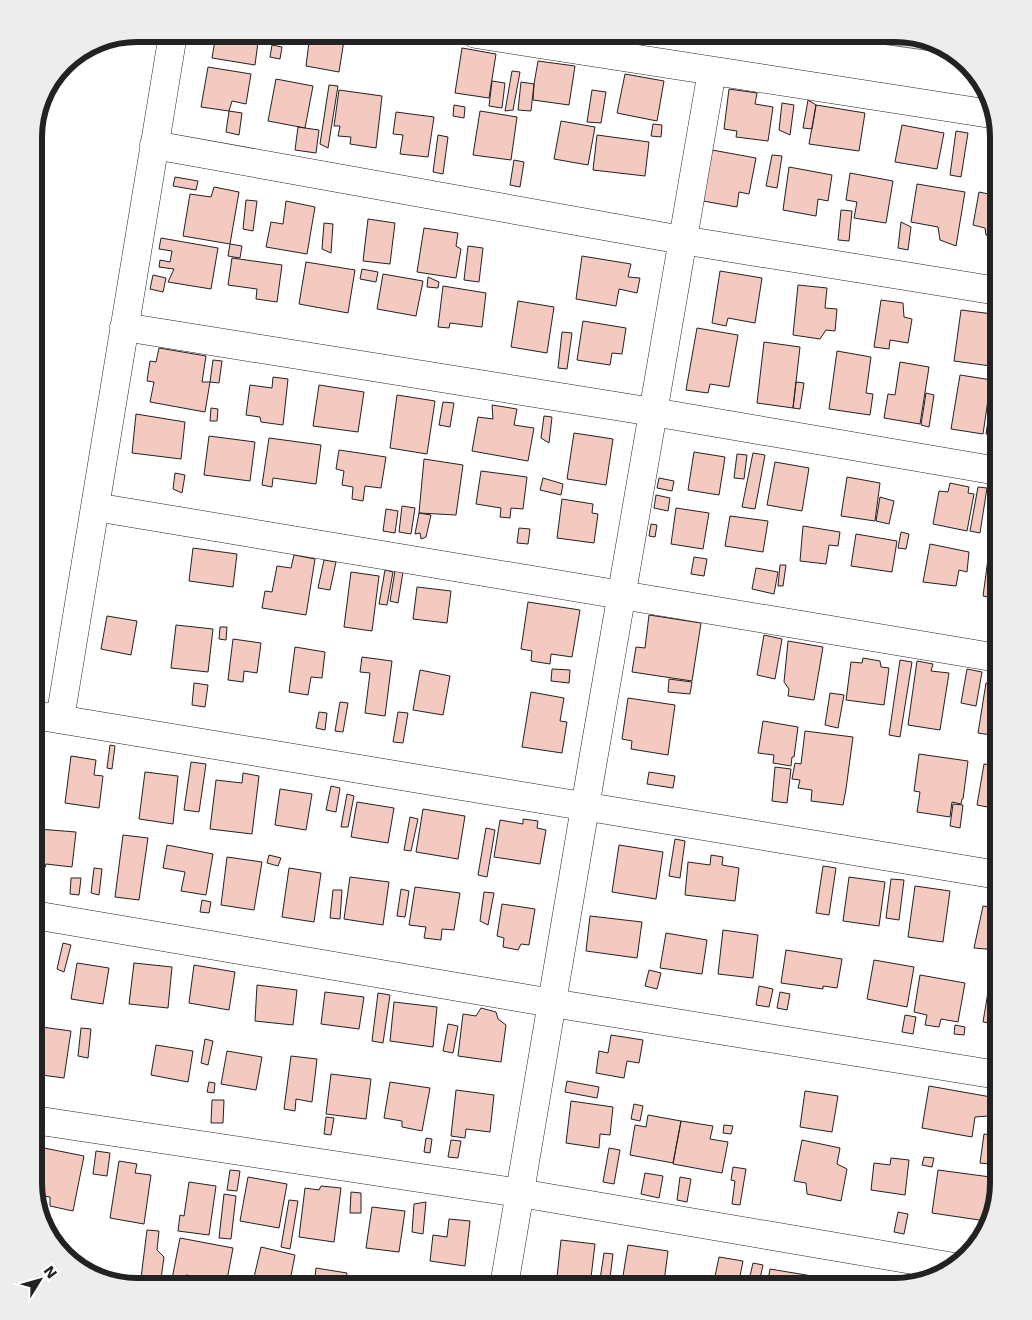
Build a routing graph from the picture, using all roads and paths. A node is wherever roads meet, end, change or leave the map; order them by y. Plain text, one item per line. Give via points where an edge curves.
1 (171, 43) edge
2 (533, 43) edge
3 (712, 71) junction
4 (986, 113) edge
5 (154, 144) junction
6 (682, 240) junction
7 (990, 289) edge
8 (124, 327) junction
9 (652, 412) junction
10 (990, 470) edge
11 (95, 507) junction
12 (622, 595) junction
13 (990, 657) edge
14 (42, 716) edge
15 (60, 719) junction
16 (585, 806) junction
17 (990, 874) edge
18 (42, 916) edge
19 (552, 1003) junction
20 (990, 1075) edge
21 (42, 1121) edge
22 (520, 1193) junction
23 (942, 1265) edge
24 (505, 1278) edge

1 - 5 street
2 - 3 street
3 - 4 street
3 - 6 street
5 - 6 street
5 - 8 street
6 - 7 street
6 - 9 street
8 - 9 street
8 - 11 street
9 - 10 street
9 - 12 street
11 - 12 street
11 - 15 street
12 - 13 street
12 - 16 street
14 - 15 street
15 - 16 street
16 - 17 street
16 - 19 street
18 - 19 street
19 - 20 street
19 - 22 street
21 - 22 street
22 - 23 street
22 - 24 street

